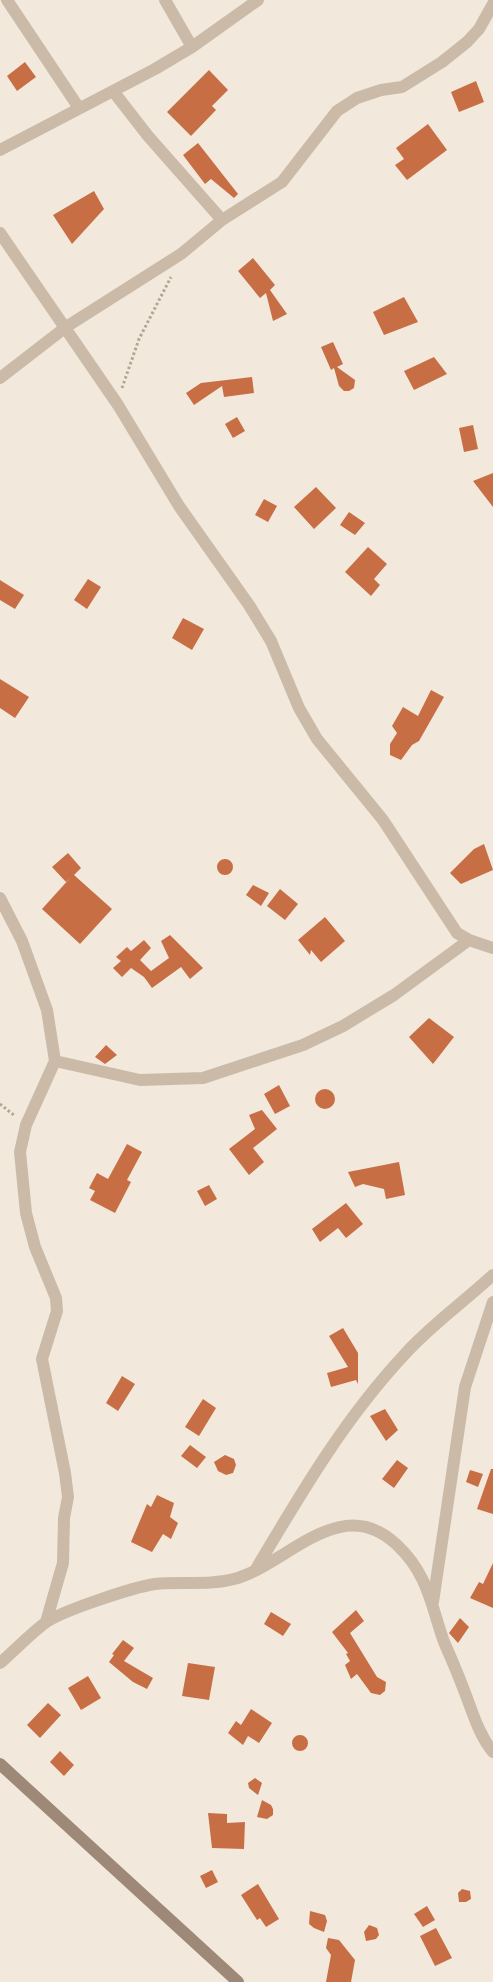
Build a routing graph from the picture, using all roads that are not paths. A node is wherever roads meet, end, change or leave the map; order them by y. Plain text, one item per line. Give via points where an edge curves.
1 (7, 0) edge
2 (165, 0) edge
3 (258, 0) edge
4 (493, 4) edge
5 (192, 48) junction
6 (113, 92) junction
7 (79, 108) junction
8 (0, 150) edge
9 (222, 220) junction
10 (0, 232) edge
11 (66, 327) junction
12 (0, 378) edge
13 (0, 898) edge
14 (469, 940) junction
15 (493, 948) edge
16 (55, 1061) junction
17 (493, 1275) edge
18 (493, 1302) edge
19 (254, 1571) junction
20 (433, 1602) junction
21 (46, 1622) junction
22 (0, 1663) edge
23 (493, 1752) edge
24 (0, 1764) edge
25 (238, 1982) edge

1 - 7 street
2 - 5 street
3 - 5 street
4 - 9 street via 479,29 442,62 402,87 357,98 337,111 282,182
5 - 6 street
6 - 7 street
6 - 9 street
7 - 8 street
9 - 11 street via 181,254
10 - 11 street
11 - 12 street
11 - 14 street via 118,405 156,471 271,641 299,708 317,739 383,820 450,925
13 - 16 street via 22,942 47,1010
14 - 15 street
14 - 16 street via 394,996 343,1026 303,1045 203,1078 140,1080
16 - 21 street via 26,1125 20,1152 26,1213 35,1248 56,1298 57,1311 42,1359 68,1497 63,1563
17 - 19 street via 406,1352 366,1400 318,1465
18 - 20 street via 465,1387
19 - 20 street via 311,1536 358,1525 379,1532 397,1544 418,1570
19 - 21 street via 234,1579 155,1584 129,1590
20 - 23 street via 444,1640 478,1726
21 - 22 street
24 - 25 street

